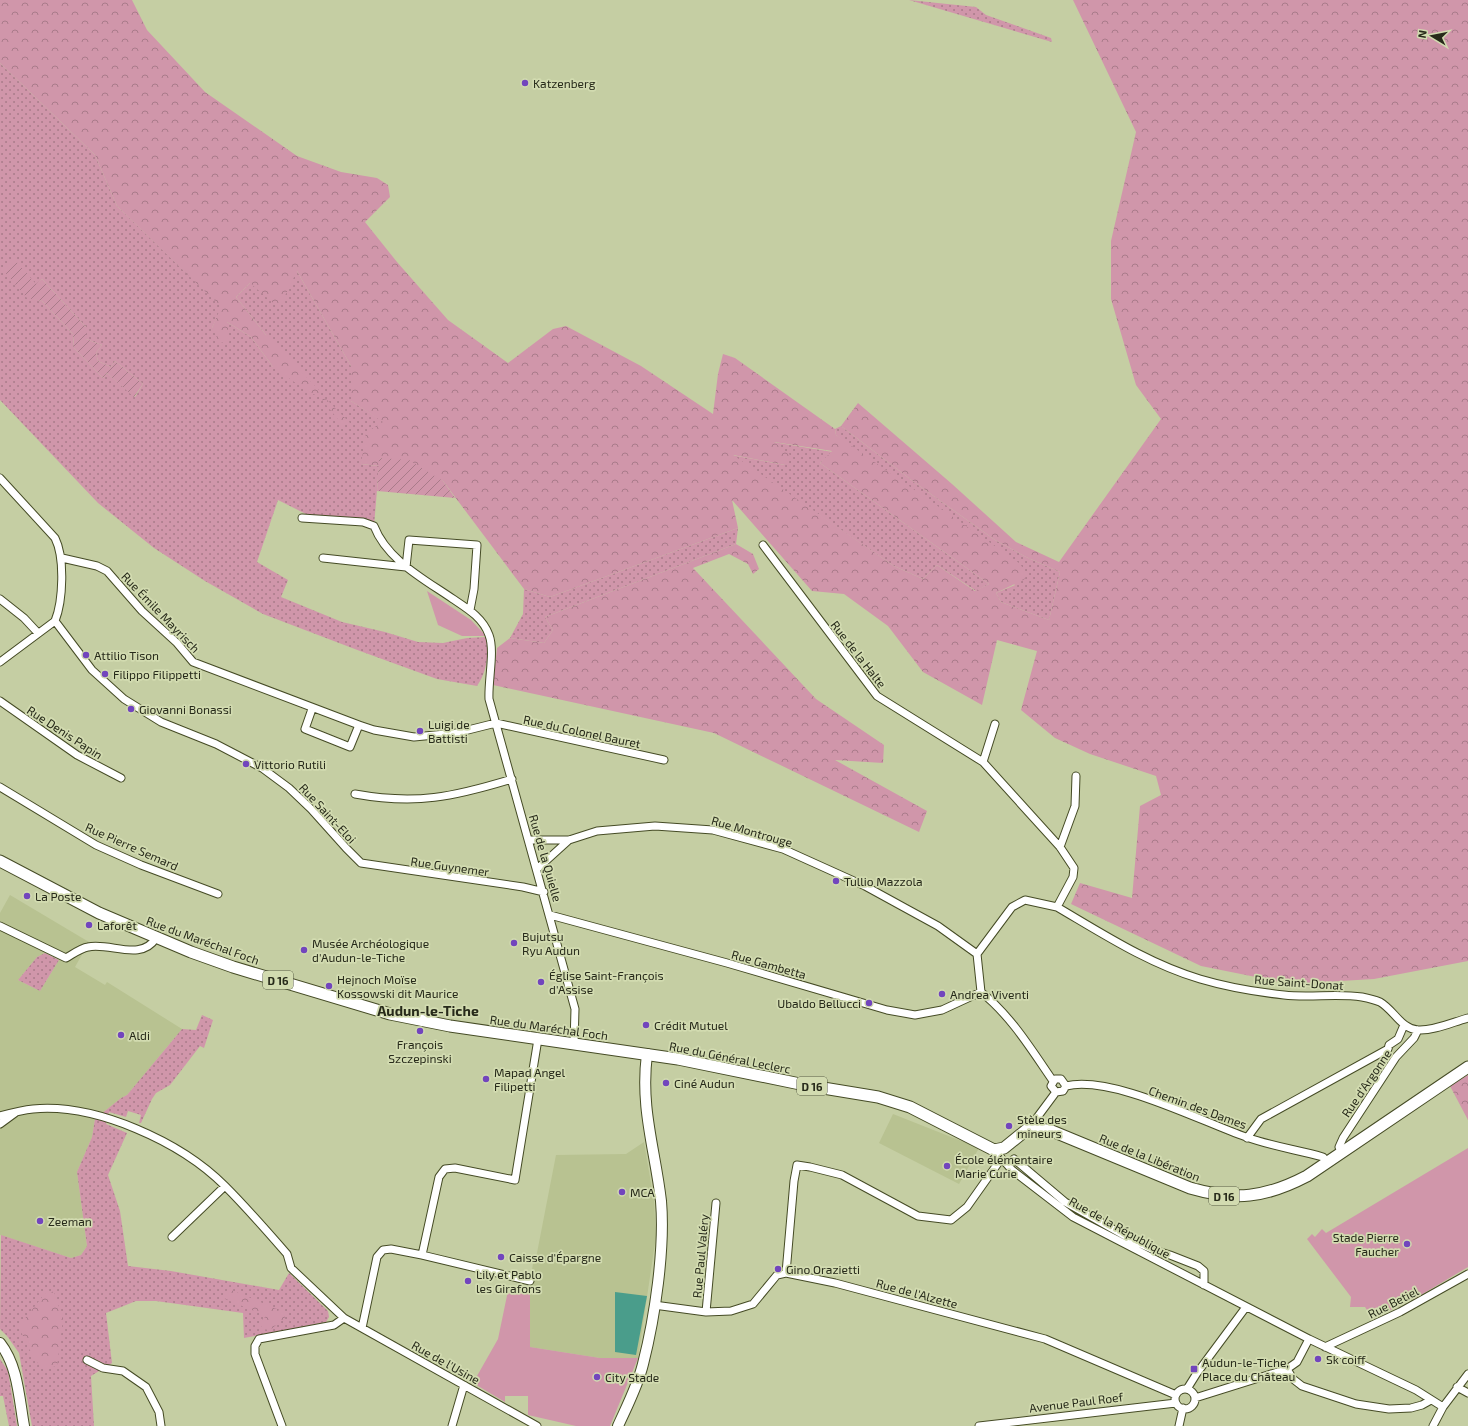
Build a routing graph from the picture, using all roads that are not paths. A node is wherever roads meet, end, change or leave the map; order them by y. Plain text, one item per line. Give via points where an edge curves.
1 (0, 478) edge
2 (302, 518) dead end
3 (763, 545) dead end
4 (62, 558) junction
5 (323, 558) dead end
6 (406, 567) junction
7 (0, 599) edge
8 (470, 610) junction
9 (54, 621) junction
10 (38, 633) junction
11 (0, 662) edge
12 (0, 701) edge
13 (312, 709) junction
14 (496, 723) junction
15 (994, 724) dead end
16 (359, 725) junction
17 (664, 760) dead end
18 (983, 762) junction
19 (1076, 776) dead end
20 (121, 778) dead end
21 (512, 779) junction
22 (0, 787) edge
23 (355, 794) dead end
24 (529, 840) junction
25 (569, 840) junction
26 (1060, 847) junction
27 (355, 858) joint
28 (0, 862) edge
29 (537, 869) junction
30 (544, 892) junction
31 (218, 894) dead end
32 (1057, 907) junction
33 (550, 915) junction
34 (0, 926) edge
35 (156, 938) junction
36 (977, 954) junction
37 (981, 992) junction
38 (1468, 1018) edge
39 (1404, 1025) junction
40 (1418, 1030) junction
41 (538, 1039) junction
42 (574, 1044) junction
43 (1388, 1049) junction
44 (621, 1050) joint
45 (647, 1054) junction
46 (1397, 1056) junction
47 (1468, 1067) edge
48 (1053, 1081) junction
49 (1066, 1086) junction
50 (1056, 1092) junction
51 (19, 1111) junction
52 (0, 1116) edge
53 (0, 1124) edge
54 (1030, 1127) junction
55 (1247, 1138) junction
56 (1341, 1152) junction
57 (998, 1154) junction
58 (1327, 1162) junction
59 (1008, 1165) junction
60 (225, 1186) junction
61 (716, 1203) dead end
62 (172, 1237) dead end
63 (422, 1255) junction
64 (786, 1273) junction
65 (1468, 1274) edge
66 (530, 1281) dead end
67 (1204, 1285) junction
68 (654, 1305) junction
69 (1246, 1307) junction
70 (706, 1312) junction
71 (344, 1318) junction
72 (362, 1328) junction
73 (1309, 1339) junction
74 (0, 1343) edge
75 (1325, 1347) junction
76 (4, 1353) edge
77 (87, 1360) dead end
78 (1287, 1370) junction
79 (1468, 1374) edge
80 (464, 1384) junction
81 (1457, 1388) junction
82 (1187, 1389) junction
83 (1468, 1394) edge
84 (1176, 1395) junction
85 (1195, 1398) junction
86 (1431, 1400) junction
87 (1176, 1403) junction
88 (1443, 1407) junction
89 (1183, 1408) junction
90 (24, 1426) edge
91 (161, 1426) edge
92 (282, 1426) edge
93 (452, 1426) edge
94 (537, 1426) edge
95 (618, 1426) edge
96 (979, 1426) edge
97 (1179, 1426) edge
98 (1434, 1426) edge

1 - 4 street via 55,538
2 - 6 street, Rue de la Quielle via 363,522 374,526 377,534
3 - 18 street, Rue de la Halte via 877,696
4 - 9 street via 59,611
4 - 13 street, Rue Émile Mayrisch via 97,566 107,571 142,611 177,643 193,662
5 - 6 street
6 - 8 street, Rue de la Quielle
6 - 8 street via 409,540 477,545
7 - 10 street
8 - 14 street, Rue de la Quielle via 485,626 492,648 488,680 489,699
9 - 10 street
9 - 27 street, Rue Saint-Eloi via 92,670 124,699 161,722 216,744 262,768 311,809
10 - 11 street
12 - 20 street, Rue Denis Papin via 77,755
13 - 16 street, Rue Émile Mayrisch
13 - 16 street via 305,729 350,747
14 - 16 street, Rue Émile Mayrisch via 456,733 414,737
14 - 17 street, Rue du Colonel Bauret
14 - 21 street, Rue de la Quielle
15 - 18 street
18 - 26 street, Rue de la Halte
19 - 26 street via 1075,806
21 - 23 street via 469,792 417,799 385,799
21 - 24 street, Rue de la Quielle
22 - 31 street, Rue Pierre Semard via 96,845
24 - 25 street, Rue Montrouge
24 - 29 street, Rue de la Quielle
25 - 29 street, Rue Montrouge
25 - 36 street, Rue Montrouge via 597,831 655,826 713,830 769,845 865,886 938,926
26 - 32 street, Rue de la Halte via 1074,868 1073,877
27 - 30 street, Rue Guynemer via 362,863 388,868
28 - 35 main road, Rue du Maréchal Foch / D 16 via 99,913
29 - 30 street, Rue de la Quielle
30 - 33 street, Rue de la Quielle
32 - 36 street via 1025,900 1012,907
32 - 39 street, Rue Saint-Donat via 1123,945 1200,979 1242,989 1285,995 1362,997 1380,1002
33 - 37 street, Rue Gambetta via 887,1010 915,1015 942,1010
33 - 42 street, Rue de la Quielle via 576,1009
34 - 35 street via 66,958 89,946 142,950 151,946
35 - 41 main road, Rue du Maréchal Foch / D 16 via 233,967 390,1014
36 - 37 street
37 - 48 street via 1016,1026
38 - 40 street
39 - 40 street
39 - 43 street, Chemin des Dames via 1398,1039 1389,1045
40 - 46 street, Rue d'Argonne
41 - 42 main road, Rue du Maréchal Foch / D 16
41 - 63 street via 515,1180 456,1168 445,1169 439,1176
42 - 44 main road, Rue du Maréchal Foch / D 16
43 - 46 street via 1391,1054
43 - 55 street, Chemin des Dames via 1262,1119
44 - 45 main road, Rue du Général Leclerc / D 16
45 - 57 main road, Rue du Général Leclerc / D 16 via 878,1097 910,1107
45 - 68 main road via 644,1074 646,1113 663,1236
46 - 56 street, Rue d'Argonne via 1343,1138 1339,1147
47 - 56 main road, Rue de la Libération / D 16
48 - 49 street, Chemin des Dames via 1061,1079
48 - 50 street via 1051,1086
49 - 50 street, Chemin des Dames via 1063,1091
49 - 55 street, Chemin des Dames via 1078,1083 1098,1085 1139,1096
50 - 54 street, Chemin des Dames
51 - 52 street, Rue de l'Usine
51 - 53 street
51 - 60 street, Rue de l'Usine via 66,1110 108,1118 186,1155
54 - 57 main road
54 - 58 main road, Rue de la Libération / D 16 via 1052,1131 1213,1195 1262,1195 1307,1176
55 - 58 street via 1323,1157
56 - 58 main road, Rue de la Libération / D 16
57 - 59 street, Rue de la République
57 - 64 street via 967,1207 951,1220 918,1216 842,1175 797,1165
59 - 67 street, Rue de la République via 1073,1217
59 - 67 street via 1014,1159 1065,1202 1087,1215 1154,1250 1198,1266 1204,1272
60 - 62 street
60 - 71 street, Rue de l'Usine via 287,1254 291,1268
61 - 70 street, Rue Paul Valéry
63 - 66 street
63 - 72 street via 391,1249 383,1250 377,1257
64 - 70 street via 777,1276 752,1304 731,1311
64 - 84 street, Rue de l'Alzette via 835,1283 1045,1339
65 - 75 street, Rue Betiel via 1400,1312
67 - 69 street, Rue de la République
68 - 70 street
68 - 95 main road via 643,1365
69 - 73 street, Rue de la République
69 - 82 street
71 - 72 street, Rue de l'Usine
71 - 92 street via 334,1326 259,1339 255,1346 255,1354
72 - 80 street, Rue de l'Usine
73 - 75 street
73 - 78 street via 1297,1362
74 - 76 main road
75 - 86 street via 1416,1390
76 - 90 main road via 14,1369
77 - 91 street via 103,1368 123,1371 146,1388 158,1412
78 - 85 street
78 - 86 street via 1302,1386 1356,1404 1389,1409 1411,1408
79 - 81 street
80 - 93 street
80 - 94 street, Rue de l'Usine
81 - 83 street
81 - 88 street
82 - 84 street via 1179,1391
82 - 85 street
84 - 87 street
85 - 89 street via 1193,1405 1187,1409
86 - 88 street
87 - 89 street
87 - 96 street, Avenue Paul Roef
88 - 98 street
89 - 97 street

